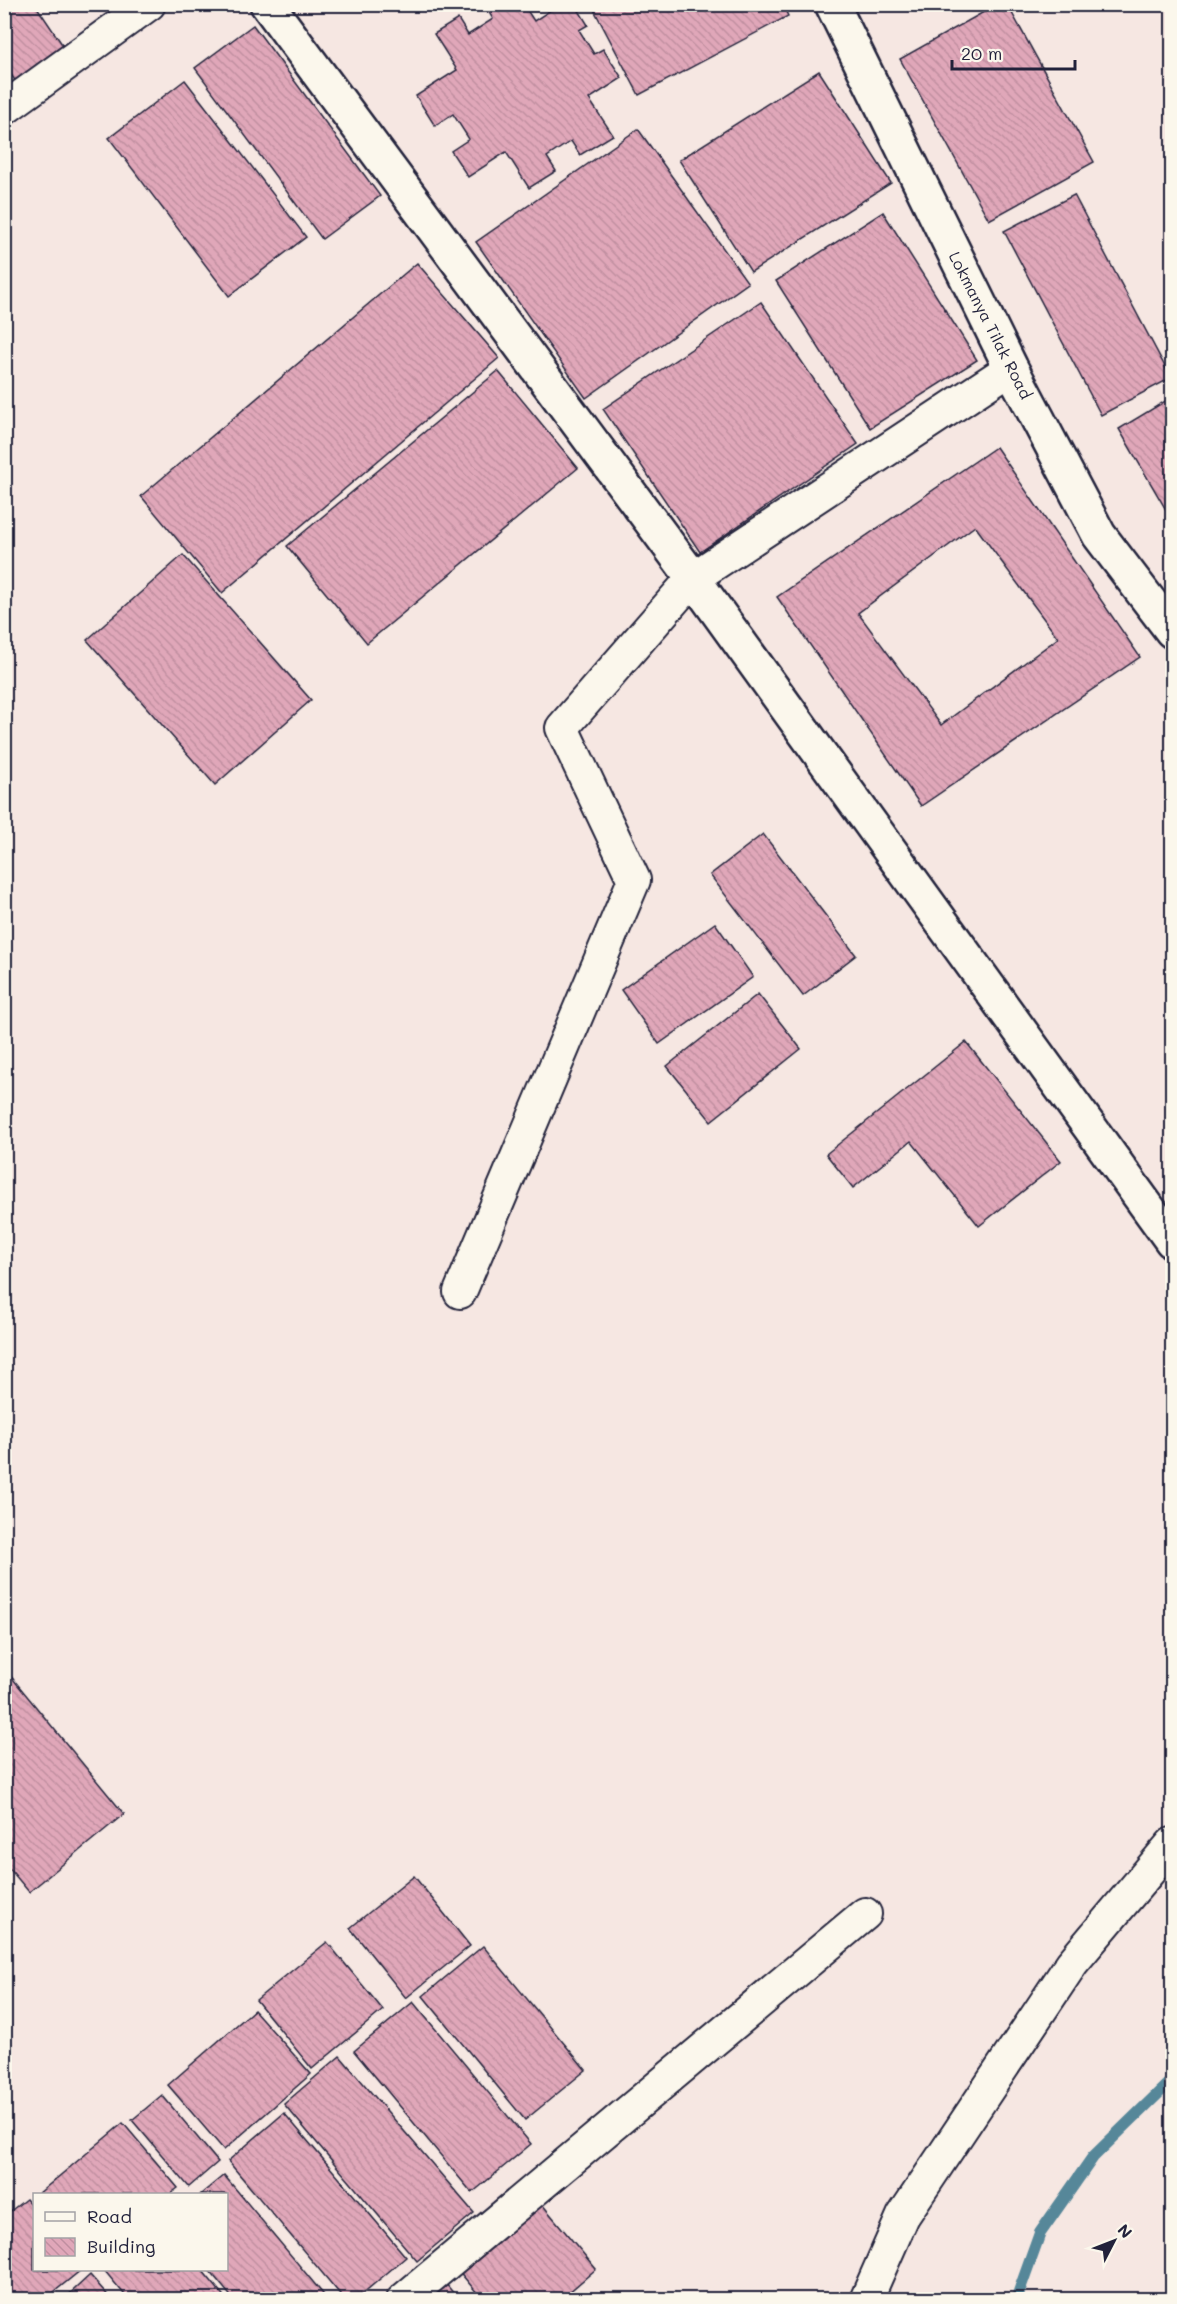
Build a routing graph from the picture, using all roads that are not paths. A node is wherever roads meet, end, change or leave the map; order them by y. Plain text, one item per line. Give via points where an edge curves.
1 (149, 4) edge
2 (267, 4) edge
3 (832, 4) edge
4 (4, 109) edge
5 (1011, 368) junction
6 (693, 578) junction
7 (1173, 631) edge
8 (1173, 1241) edge
9 (460, 1292) dead end
10 (1173, 1844) edge
11 (865, 1914) dead end
12 (403, 2300) edge
13 (866, 2300) edge

1 - 4 street
2 - 6 street
3 - 5 street, Lokmanya Tilak Road
5 - 6 street
5 - 7 street, Lokmanya Tilak Road via 1099,535
6 - 8 street
6 - 9 street via 561,728 634,879
10 - 13 street via 1065,1972 903,2216
11 - 12 street

